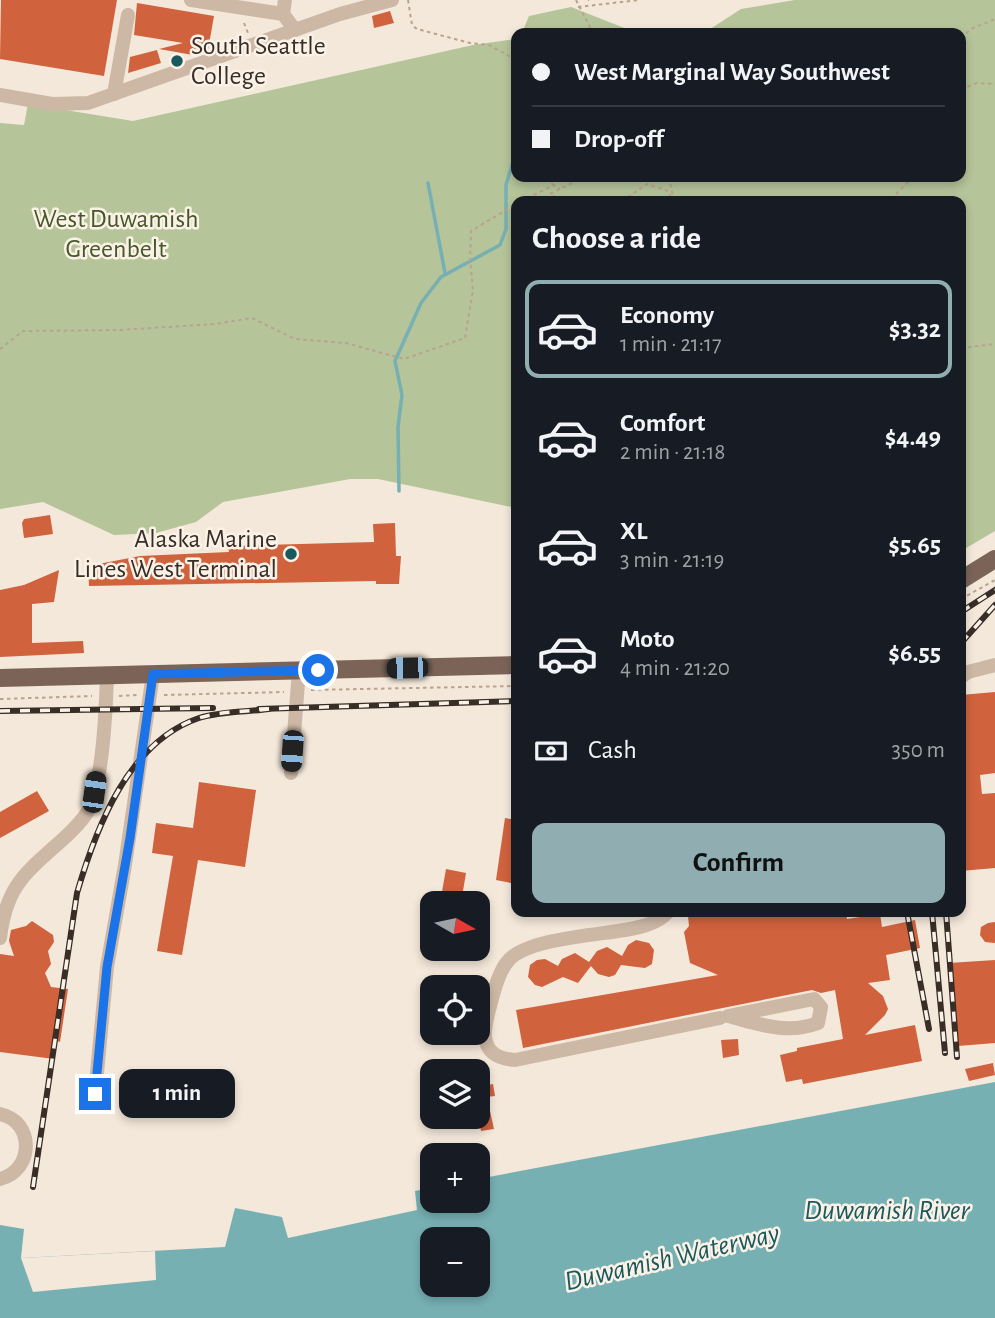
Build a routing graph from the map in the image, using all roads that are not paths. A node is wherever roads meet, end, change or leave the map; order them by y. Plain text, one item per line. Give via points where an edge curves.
1 (191, 0) edge
2 (391, 0) edge
3 (284, 7) edge
4 (341, 7) edge
5 (128, 15) dead end
6 (295, 30) junction
7 (114, 94) junction
8 (0, 95) edge
9 (995, 559) edge
10 (966, 577) edge
11 (511, 665) edge
12 (995, 665) edge
13 (299, 670) junction
14 (966, 673) edge
15 (153, 674) junction
16 (107, 675) junction
17 (0, 678) edge
18 (291, 773) dead end
19 (663, 917) edge
20 (0, 938) edge
21 (724, 1017) junction
22 (95, 1094) dead end
23 (0, 1114) edge
24 (0, 1179) edge

1 - 3 lane
2 - 4 lane
3 - 6 lane
4 - 6 lane
5 - 7 lane
6 - 7 lane
7 - 8 lane via 88,103 52,104
9 - 10 main road
11 - 13 main road
12 - 14 lane
13 - 15 main road
13 - 18 lane
15 - 16 main road
15 - 22 lane via 107,967
16 - 17 main road
16 - 20 lane via 89,810 74,830 23,876 4,909
19 - 21 lane via 638,928 526,947 508,960 490,1005 485,1037 491,1052 515,1060
21 - 21 lane via 814,999 821,1007 817,1023 801,1030
23 - 24 lane via 22,1130 26,1152 16,1172

